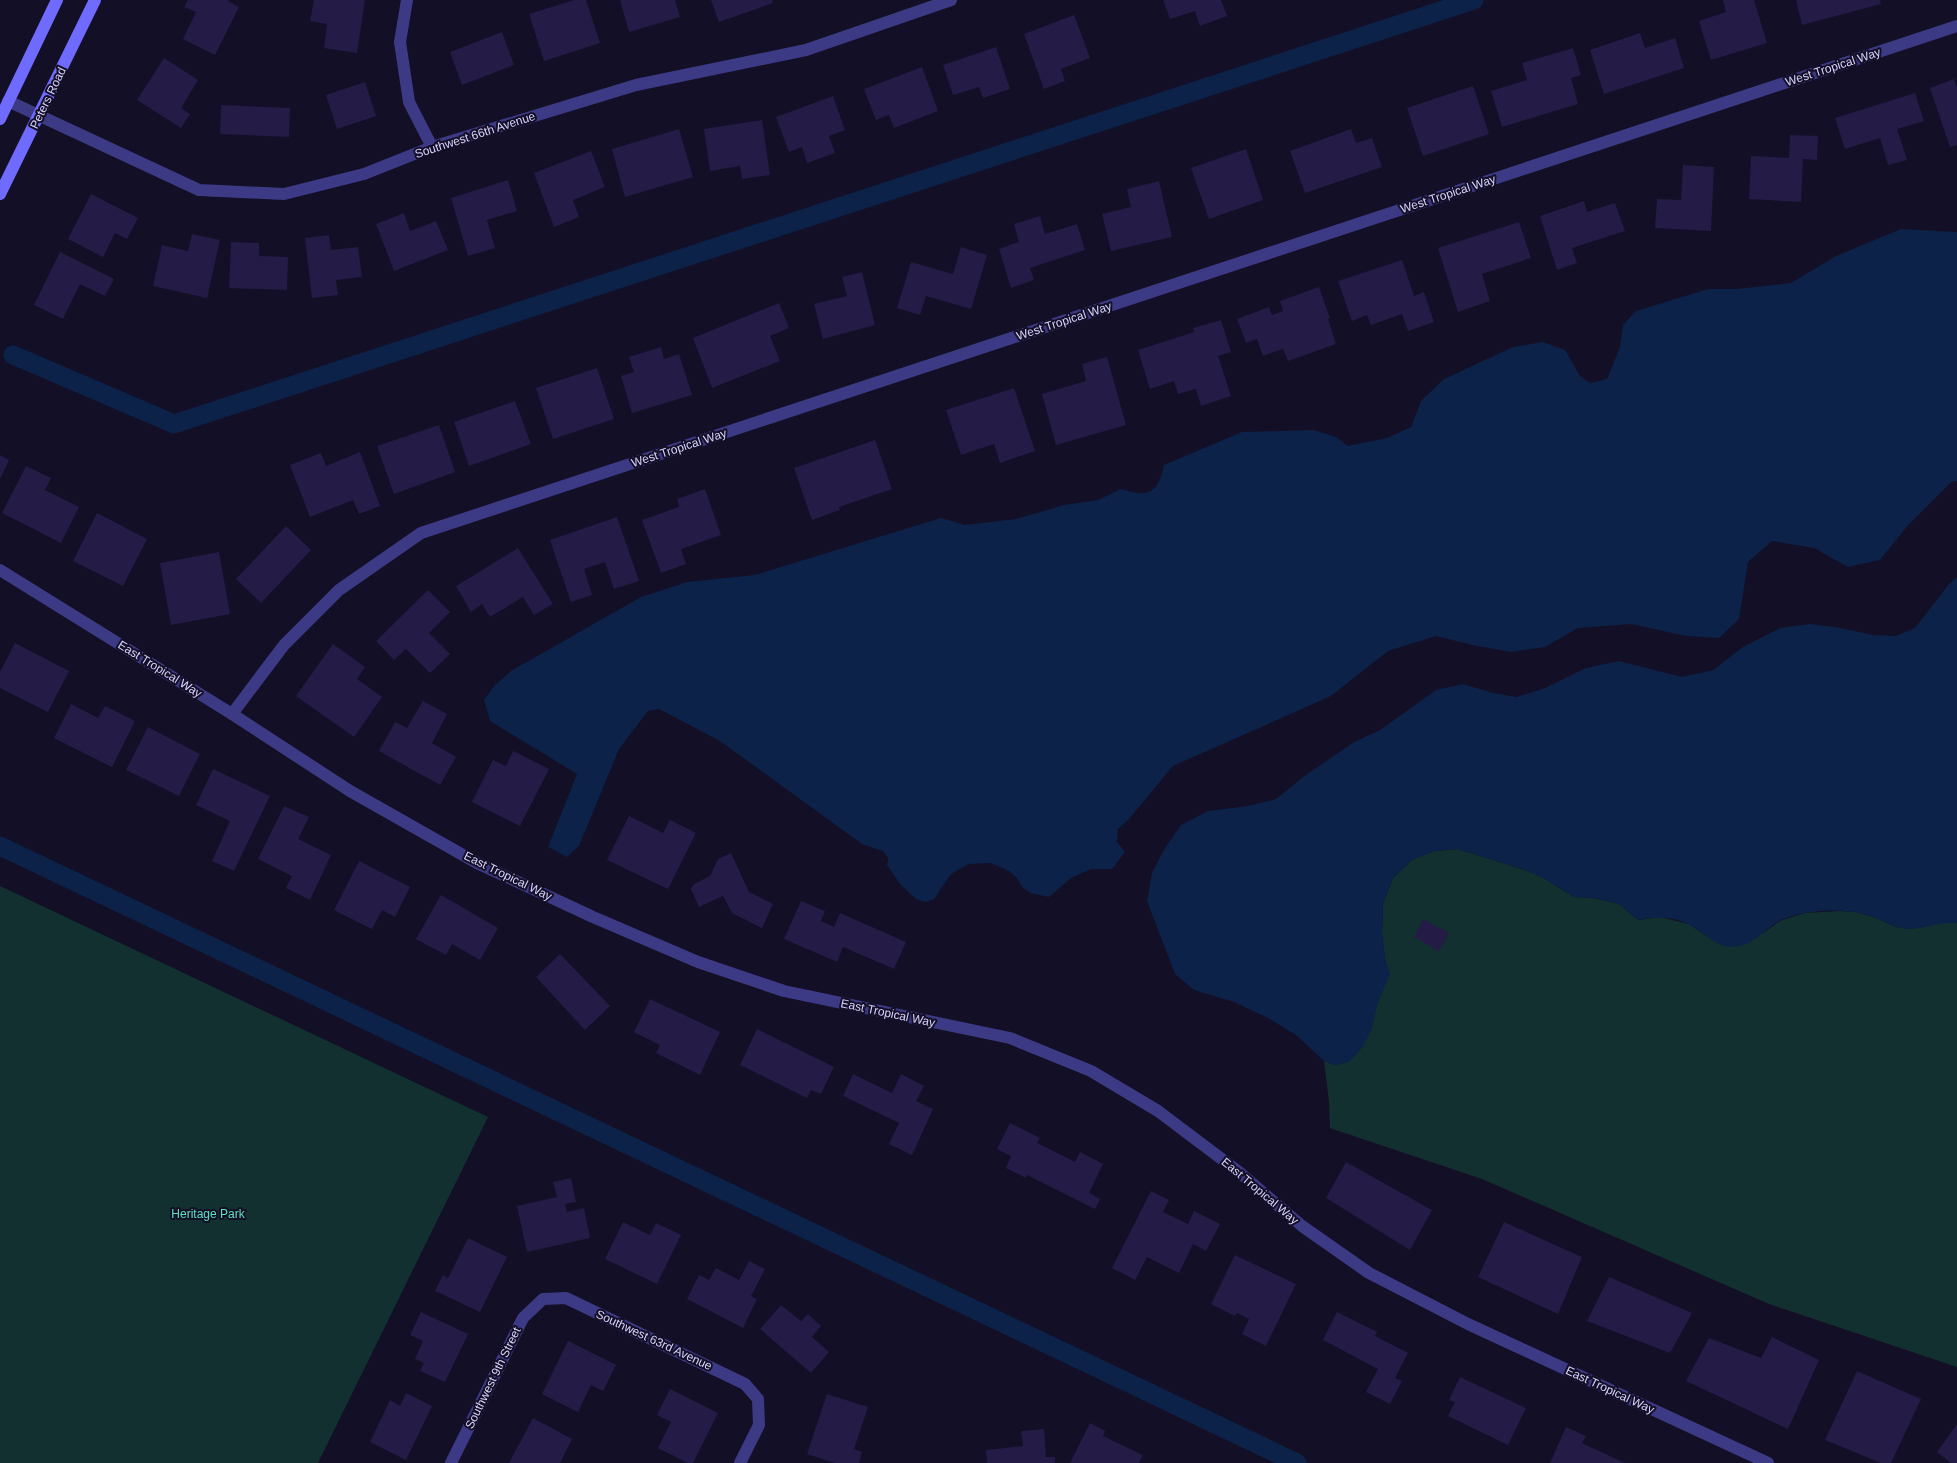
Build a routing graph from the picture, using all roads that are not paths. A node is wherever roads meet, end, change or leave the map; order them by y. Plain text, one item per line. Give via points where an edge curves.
1 (57, 0) edge
2 (95, 0) edge
3 (406, 0) edge
4 (951, 0) edge
5 (1957, 26) edge
6 (8, 101) junction
7 (39, 116) junction
8 (0, 119) edge
9 (432, 147) junction
10 (0, 194) edge
11 (0, 570) edge
12 (232, 714) junction
13 (543, 1299) joint
14 (451, 1463) edge
15 (740, 1463) edge
16 (1768, 1463) edge

1 - 6 main road
2 - 7 main road, Peters Road
3 - 9 street via 400,42 409,102
4 - 9 street, Southwest 66th Avenue via 806,50 636,85
5 - 12 street, West Tropical Way via 421,533 339,590 284,645
6 - 7 street, Southwest 66th Avenue
6 - 8 main road
7 - 9 street, Southwest 66th Avenue via 199,190 284,194 364,174
7 - 10 main road, Peters Road
11 - 12 street, East Tropical Way
12 - 16 street, East Tropical Way via 350,791 477,863 698,962 784,991 1010,1038 1091,1071 1158,1111 1239,1172 1302,1226 1369,1274 1468,1324
13 - 14 street, Southwest 9th Street via 523,1318
13 - 15 street, Southwest 63rd Avenue via 566,1298 745,1384 758,1399 758,1425

